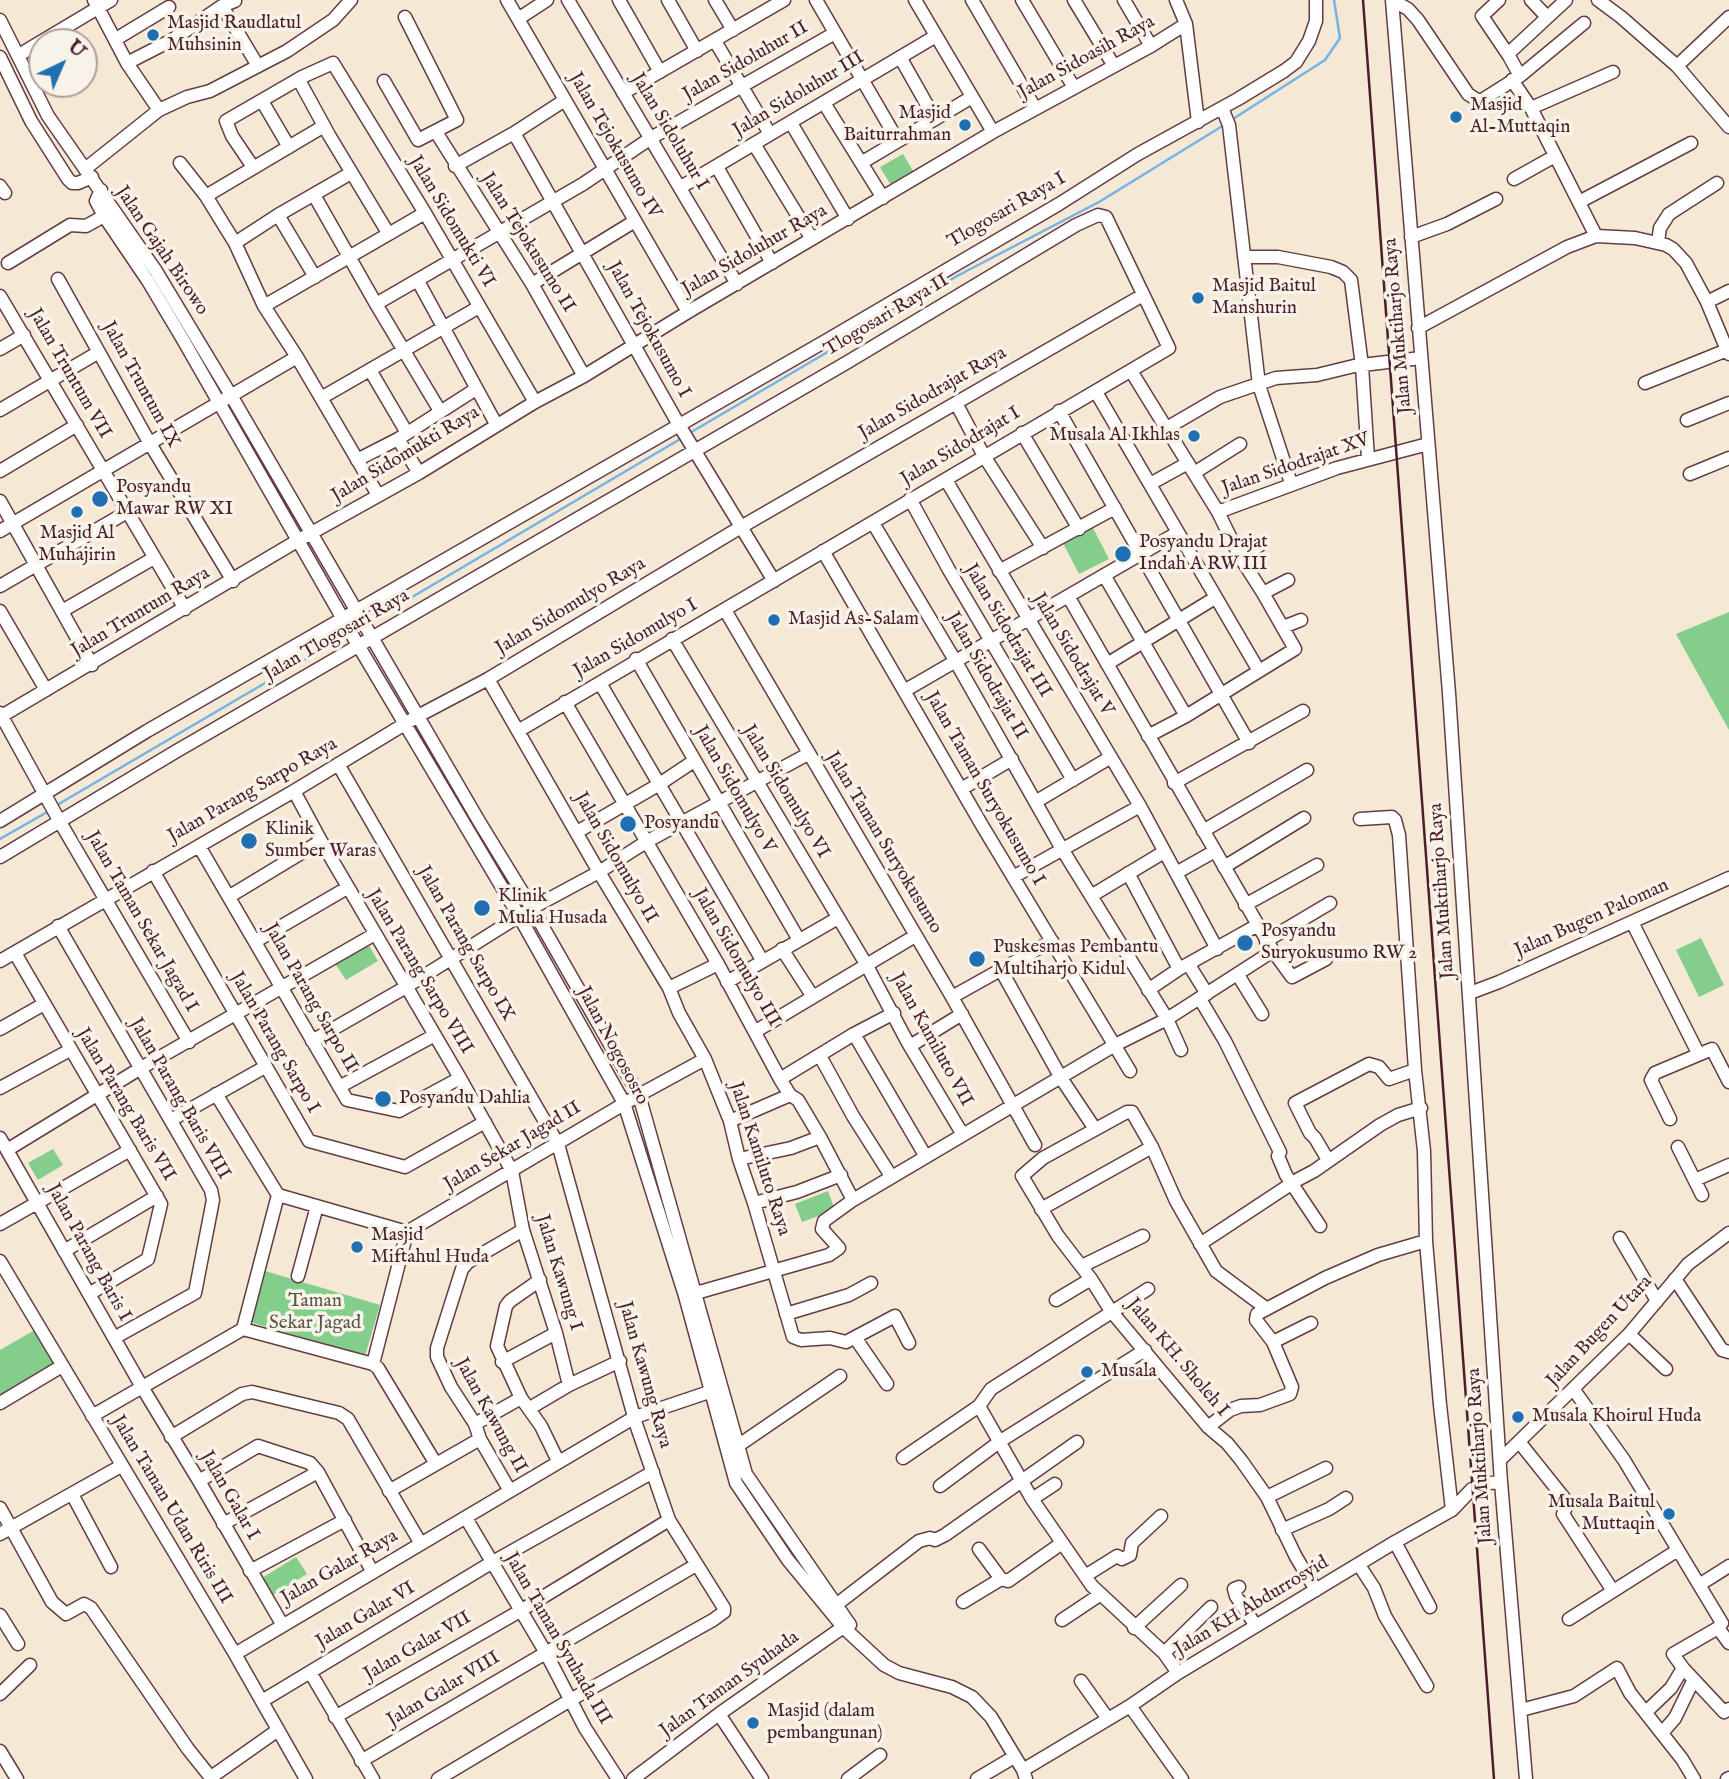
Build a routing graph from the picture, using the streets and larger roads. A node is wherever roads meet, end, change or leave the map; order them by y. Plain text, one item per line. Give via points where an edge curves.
1 (111, 0) edge
2 (351, 0) edge
3 (507, 0) edge
4 (547, 0) edge
5 (568, 0) edge
6 (619, 0) edge
7 (668, 0) edge
8 (715, 0) edge
9 (785, 0) edge
10 (816, 0) edge
11 (915, 0) edge
12 (972, 0) edge
13 (1022, 0) edge
14 (1074, 0) edge
15 (1124, 0) edge
16 (1176, 0) edge
17 (1316, 0) edge
18 (1392, 0) edge
19 (1499, 0) edge
20 (1531, 0) edge
21 (1566, 0) edge
22 (1598, 0) edge
23 (234, 1) edge
24 (770, 4) edge
25 (96, 5) edge
26 (1616, 5) edge
27 (222, 6) junction
28 (170, 7) dead end
29 (405, 17) dead end
30 (1729, 17) edge
31 (1547, 18) junction
32 (518, 19) junction
33 (0, 20) edge
34 (1584, 23) dead end
35 (1186, 24) junction
36 (733, 30) junction
37 (835, 33) junction
38 (936, 36) junction
39 (116, 39) junction
40 (715, 41) junction
41 (1151, 46) junction
42 (697, 51) junction
43 (19, 55) junction
44 (0, 57) edge
45 (900, 57) junction
46 (1509, 57) junction
47 (127, 63) junction
48 (258, 66) junction
49 (1114, 66) junction
50 (1677, 66) junction
51 (660, 72) junction
52 (1613, 72) dead end
53 (302, 77) junction
54 (1516, 78) junction
55 (862, 80) junction
56 (384, 81) dead end
57 (1073, 86) junction
58 (742, 87) junction
59 (623, 93) junction
60 (972, 97) junction
61 (565, 100) junction
62 (262, 101) junction
63 (824, 103) junction
64 (1035, 108) junction
65 (1531, 108) junction
66 (159, 110) junction
67 (1225, 116) junction
68 (935, 120) junction
69 (1198, 122) junction
70 (792, 123) junction
71 (324, 126) junction
72 (1729, 127) edge
73 (436, 132) junction
74 (993, 132) junction
75 (514, 133) junction
76 (770, 134) junction
77 (651, 138) junction
78 (898, 141) junction
79 (1691, 143) dead end
80 (754, 144) junction
81 (289, 147) junction
82 (1555, 156) junction
83 (180, 163) dead end
84 (861, 163) junction
85 (455, 166) junction
86 (253, 167) junction
87 (718, 167) junction
88 (607, 169) junction
89 (351, 173) junction
90 (86, 176) junction
91 (1514, 179) dead end
92 (1717, 183) dead end
93 (681, 187) junction
94 (99, 195) junction
95 (314, 195) junction
96 (206, 196) junction
97 (883, 198) junction
98 (1496, 199) dead end
99 (553, 201) junction
100 (1579, 202) junction
101 (425, 213) junction
102 (278, 215) junction
103 (104, 216) junction
104 (848, 219) junction
105 (635, 221) junction
106 (501, 232) junction
107 (388, 233) junction
108 (1596, 236) junction
109 (1411, 237) junction
110 (812, 239) junction
111 (1658, 242) junction
112 (235, 243) junction
113 (131, 244) junction
114 (583, 253) junction
115 (351, 256) junction
116 (1244, 257) junction
117 (453, 260) junction
118 (8, 263) dead end
119 (772, 263) junction
120 (315, 277) junction
121 (58, 279) dead end
122 (418, 281) junction
123 (532, 284) junction
124 (737, 284) junction
125 (1729, 291) edge
126 (1143, 295) junction
127 (0, 296) edge
128 (1707, 302) junction
129 (376, 304) junction
130 (264, 306) junction
131 (479, 307) junction
132 (688, 312) junction
133 (443, 328) junction
134 (1418, 328) junction
135 (187, 334) junction
136 (24, 335) junction
137 (635, 345) junction
138 (0, 349) edge
139 (405, 351) junction
140 (1728, 351) edge
141 (99, 352) junction
142 (297, 357) junction
143 (1421, 358) junction
144 (1362, 366) junction
145 (370, 370) junction
146 (1131, 371) junction
147 (584, 376) junction
148 (51, 380) junction
149 (1646, 383) dead end
150 (1259, 385) junction
151 (476, 389) junction
152 (1096, 392) junction
153 (232, 397) junction
154 (321, 398) junction
155 (535, 402) junction
156 (956, 403) junction
157 (1729, 403) edge
158 (220, 404) junction
159 (0, 410) edge
160 (440, 411) junction
161 (1059, 411) junction
162 (1687, 420) dead end
163 (496, 424) junction
164 (77, 425) junction
165 (680, 427) junction
166 (1165, 429) junction
167 (1022, 433) junction
168 (402, 436) junction
169 (149, 442) junction
170 (1240, 444) dead end
171 (1428, 444) junction
172 (693, 447) junction
173 (984, 456) junction
174 (1729, 458) edge
175 (1368, 459) junction
176 (357, 460) junction
177 (1191, 468) junction
178 (0, 471) edge
179 (103, 472) junction
180 (419, 474) junction
181 (1690, 474) dead end
182 (946, 480) junction
183 (1291, 483) junction
184 (1150, 484) junction
185 (378, 495) junction
186 (910, 499) junction
187 (0, 501) edge
188 (1115, 508) junction
189 (127, 512) junction
190 (1219, 512) junction
191 (873, 523) junction
192 (13, 524) junction
193 (741, 527) junction
194 (1079, 529) junction
195 (0, 531) edge
196 (312, 533) junction
197 (1177, 533) junction
198 (298, 541) junction
199 (1260, 545) dead end
200 (1042, 548) junction
201 (823, 551) junction
202 (1141, 553) junction
203 (1240, 557) junction
204 (154, 558) junction
205 (35, 566) junction
206 (999, 571) junction
207 (1104, 575) junction
208 (1288, 580) dead end
209 (233, 581) junction
210 (774, 581) junction
211 (0, 586) edge
212 (1264, 593) junction
213 (1068, 596) junction
214 (1215, 598) junction
215 (185, 609) junction
216 (725, 610) junction
217 (0, 611) edge
218 (62, 611) junction
219 (356, 611) junction
220 (343, 619) junction
221 (1028, 619) junction
222 (1178, 619) junction
223 (1301, 620) dead end
224 (1283, 628) junction
225 (370, 636) junction
226 (671, 639) junction
227 (991, 640) junction
228 (1143, 641) junction
229 (357, 643) junction
230 (636, 659) junction
231 (956, 662) junction
232 (92, 664) junction
233 (1107, 664) junction
234 (1259, 671) junction
235 (488, 679) junction
236 (600, 683) junction
237 (46, 690) junction
238 (904, 691) junction
239 (1223, 694) junction
240 (565, 702) junction
241 (1303, 710) dead end
242 (1, 715) edge
243 (418, 716) junction
244 (1186, 716) junction
245 (405, 724) junction
246 (518, 731) junction
247 (1148, 736) junction
248 (1249, 743) junction
249 (808, 754) junction
250 (1111, 757) junction
251 (1012, 759) junction
252 (694, 761) junction
253 (338, 764) junction
254 (1307, 770) dead end
255 (1073, 780) junction
256 (756, 782) junction
257 (1174, 783) junction
258 (658, 785) junction
259 (963, 788) junction
260 (295, 791) junction
261 (47, 798) junction
262 (1037, 801) junction
263 (718, 803) junction
264 (625, 804) junction
265 (1140, 806) junction
266 (1304, 818) dead end
267 (1360, 819) dead end
268 (59, 820) junction
269 (0, 821) edge
270 (681, 822) junction
271 (1203, 831) junction
272 (577, 832) junction
273 (320, 842) junction
274 (646, 842) junction
275 (199, 846) junction
276 (1062, 849) junction
277 (1164, 852) junction
278 (1215, 852) junction
279 (0, 858) edge
280 (1317, 864) dead end
281 (1224, 867) junction
282 (153, 871) junction
283 (599, 873) junction
284 (1128, 873) junction
285 (1176, 873) junction
286 (1013, 877) junction
287 (1729, 878) edge
288 (347, 888) junction
289 (230, 896) junction
290 (1091, 896) junction
291 (107, 900) junction
292 (1330, 903) dead end
293 (1245, 905) junction
294 (532, 908) junction
295 (519, 916) junction
296 (838, 918) junction
297 (1632, 922) junction
298 (58, 926) junction
299 (1256, 926) junction
300 (375, 934) junction
301 (915, 936) junction
302 (799, 940) junction
303 (256, 941) junction
304 (1052, 941) junction
305 (1269, 946) junction
306 (782, 949) junction
307 (1217, 949) junction
308 (15, 953) junction
309 (450, 957) junction
310 (1326, 959) dead end
311 (762, 960) junction
312 (0, 961) edge
313 (718, 964) junction
314 (866, 964) junction
315 (1184, 967) junction
316 (1001, 970) junction
317 (1238, 975) junction
318 (727, 982) junction
319 (406, 987) junction
320 (281, 988) junction
321 (669, 988) junction
322 (1148, 990) junction
323 (1470, 993) junction
324 (1204, 996) junction
325 (813, 997) junction
326 (952, 997) junction
327 (44, 1004) junction
328 (894, 1013) junction
329 (236, 1014) junction
330 (962, 1014) junction
331 (1262, 1014) dead end
332 (1167, 1019) junction
333 (0, 1029) edge
334 (756, 1031) junction
335 (854, 1034) junction
336 (435, 1035) junction
337 (312, 1041) junction
338 (189, 1042) junction
339 (1115, 1045) junction
340 (910, 1046) junction
341 (70, 1050) junction
342 (1181, 1050) dead end
343 (1704, 1051) junction
344 (820, 1056) junction
345 (705, 1059) junction
346 (265, 1067) junction
347 (141, 1068) junction
348 (1415, 1070) junction
349 (1130, 1071) dead end
350 (460, 1078) junction
351 (1061, 1078) junction
352 (1728, 1078) edge
353 (780, 1079) junction
354 (339, 1087) junction
355 (0, 1088) edge
356 (216, 1094) junction
357 (639, 1095) junction
358 (790, 1095) junction
359 (99, 1096) junction
360 (624, 1104) junction
361 (1014, 1107) junction
362 (1421, 1108) junction
363 (1670, 1119) dead end
364 (171, 1120) junction
365 (730, 1121) junction
366 (485, 1122) junction
367 (1095, 1129) junction
368 (963, 1135) junction
369 (820, 1136) junction
370 (0, 1138) edge
371 (558, 1144) junction
372 (1035, 1145) dead end
373 (1152, 1147) junction
374 (1678, 1147) dead end
375 (8, 1150) junction
376 (130, 1150) junction
377 (926, 1157) junction
378 (738, 1159) junction
379 (1328, 1160) junction
380 (1729, 1165) edge
381 (512, 1171) junction
382 (841, 1175) junction
383 (891, 1176) junction
384 (1695, 1180) junction
385 (1293, 1184) junction
386 (278, 1195) junction
387 (1702, 1195) dead end
388 (156, 1196) junction
389 (853, 1200) junction
390 (37, 1202) junction
391 (754, 1203) junction
392 (317, 1206) junction
393 (1041, 1209) junction
394 (0, 1224) edge
395 (1320, 1226) dead end
396 (523, 1230) junction
397 (407, 1232) junction
398 (1729, 1233) edge
399 (1143, 1236) dead end
400 (1620, 1238) dead end
401 (1426, 1241) junction
402 (1200, 1244) junction
403 (64, 1251) junction
404 (0, 1261) edge
405 (1082, 1266) junction
406 (775, 1271) junction
407 (298, 1276) dead end
408 (1091, 1279) junction
409 (1675, 1279) junction
410 (540, 1280) junction
411 (871, 1283) dead end
412 (1148, 1289) dead end
413 (696, 1293) junction
414 (89, 1294) junction
415 (1056, 1300) dead end
416 (1657, 1301) junction
417 (1267, 1309) junction
418 (1111, 1311) junction
419 (786, 1314) junction
420 (1311, 1323) dead end
421 (243, 1329) junction
422 (556, 1333) junction
423 (1629, 1334) junction
424 (114, 1338) junction
425 (856, 1339) junction
426 (1273, 1342) junction
427 (909, 1343) dead end
428 (1145, 1350) junction
429 (1729, 1352) edge
430 (620, 1361) junction
431 (502, 1362) junction
432 (373, 1364) junction
433 (62, 1366) junction
434 (1666, 1369) dead end
435 (840, 1376) dead end
436 (887, 1384) dead end
437 (569, 1385) junction
438 (142, 1387) junction
439 (716, 1389) junction
440 (1574, 1390) junction
441 (521, 1398) junction
442 (0, 1403) edge
443 (979, 1406) junction
444 (530, 1408) junction
445 (92, 1416) junction
446 (635, 1417) junction
447 (475, 1424) junction
448 (1208, 1427) junction
449 (171, 1437) junction
450 (480, 1439) junction
451 (1077, 1442) dead end
452 (999, 1443) junction
453 (1520, 1443) junction
454 (739, 1445) junction
455 (903, 1458) dead end
456 (1500, 1460) junction
457 (558, 1461) junction
458 (436, 1464) junction
459 (121, 1466) junction
460 (1326, 1468) dead end
461 (318, 1472) junction
462 (653, 1472) junction
463 (1021, 1480) junction
464 (200, 1481) junction
465 (1501, 1482) junction
466 (1055, 1484) dead end
467 (940, 1486) dead end
468 (389, 1491) junction
469 (510, 1491) junction
470 (72, 1494) junction
471 (1267, 1497) junction
472 (1346, 1498) dead end
473 (1032, 1499) junction
474 (0, 1508) edge
475 (1452, 1510) junction
476 (1161, 1516) dead end
477 (466, 1518) junction
478 (345, 1520) junction
479 (670, 1520) junction
480 (223, 1524) junction
481 (1282, 1530) junction
482 (6, 1531) edge
483 (1395, 1542) junction
484 (1062, 1543) junction
485 (421, 1544) junction
486 (979, 1549) dead end
487 (1678, 1550) junction
488 (793, 1556) junction
489 (491, 1563) junction
490 (695, 1565) junction
491 (1359, 1565) junction
492 (1729, 1566) edge
493 (111, 1567) dead end
494 (372, 1571) junction
495 (250, 1572) junction
496 (1085, 1576) junction
497 (1001, 1579) junction
498 (1181, 1585) dead end
499 (1699, 1585) junction
500 (1239, 1587) dead end
501 (1316, 1590) junction
502 (1613, 1591) junction
503 (1101, 1594) junction
504 (963, 1602) dead end
505 (833, 1607) junction
506 (1211, 1607) dead end
507 (1430, 1607) dead end
508 (520, 1611) junction
509 (0, 1615) edge
510 (1570, 1619) dead end
511 (1062, 1620) dead end
512 (282, 1624) junction
513 (1256, 1626) junction
514 (848, 1627) junction
515 (1134, 1628) junction
516 (1718, 1628) junction
517 (1729, 1643) edge
518 (18, 1644) dead end
519 (545, 1653) junction
520 (1164, 1653) junction
521 (235, 1654) junction
522 (30, 1665) dead end
523 (1683, 1668) junction
524 (310, 1672) junction
525 (1178, 1673) junction
526 (1081, 1681) dead end
527 (1693, 1681) junction
528 (1427, 1686) dead end
529 (0, 1693) edge
530 (262, 1701) junction
531 (575, 1706) junction
532 (1130, 1706) junction
533 (1729, 1709) edge
534 (1521, 1710) junction
535 (1646, 1712) junction
536 (719, 1714) junction
537 (335, 1717) junction
538 (1108, 1719) junction
539 (278, 1730) junction
540 (1662, 1733) junction
541 (0, 1751) edge
542 (880, 1755) dead end
543 (1014, 1757) junction
544 (361, 1761) junction
545 (299, 1776) edge
546 (1025, 1776) edge
547 (211, 1778) edge
548 (18, 1779) edge
549 (373, 1779) edge
550 (438, 1779) edge
551 (618, 1779) edge
552 (633, 1779) edge
553 (762, 1779) edge
554 (848, 1779) edge
555 (977, 1779) edge
556 (1182, 1779) edge
557 (1526, 1779) edge
558 (1694, 1779) edge

1 - 25 street
2 - 48 street via 305,40
3 - 32 street, Jalan Tejokusumo IV
4 - 32 street
5 - 59 street, Jalan Sidoluhur I
6 - 51 street
7 - 42 street
8 - 36 street
9 - 24 street
10 - 37 street
11 - 38 street
12 - 64 street
13 - 57 street
14 - 49 street
15 - 41 street
16 - 35 street
17 - 67 street, Tlogosari Raya I via 1313,30 1296,62
18 - 54 street via 1418,20 1472,97 1482,100
18 - 109 street, Jalan Muktiharjo Raya
19 - 46 street via 1482,16
20 - 31 street
21 - 31 street
22 - 26 street
23 - 27 street
24 - 36 street
25 - 39 street
25 - 43 street
26 - 50 street
27 - 47 street
27 - 48 street
28 - 39 street
29 - 73 street via 458,118
30 - 50 street
31 - 46 street
32 - 61 street, Jalan Tejokusumo IV
33 - 43 street
34 - 54 street
35 - 41 street, Jalan Sidoasih Raya
35 - 69 street, Jalan Sidoasih Raya
36 - 40 street
37 - 55 street
37 - 58 street, Jalan Sidoluhur II
38 - 45 street, Jalan Sidoluhur III
38 - 60 street
39 - 47 street
40 - 42 street
40 - 58 street
41 - 49 street, Jalan Sidoasih Raya
42 - 51 street
43 - 90 street via 48,116
44 - 90 street via 68,179 72,183
45 - 55 street, Jalan Sidoluhur III
45 - 68 street
46 - 54 street
47 - 66 street
48 - 66 street
49 - 57 street, Jalan Sidoasih Raya
50 - 72 street
51 - 59 street
52 - 65 street
53 - 62 street
53 - 71 street via 300,82
53 - 101 street, Jalan Sidomukti VI via 333,62
54 - 65 street
55 - 63 street, Jalan Sidoluhur III
55 - 78 street
56 - 73 street via 415,138 420,141
57 - 64 street, Jalan Sidoasih Raya
58 - 76 street
58 - 77 street, Jalan Sidoluhur II
59 - 77 street, Jalan Sidoluhur I
60 - 68 street
60 - 74 street
61 - 75 street
61 - 88 street, Jalan Tejokusumo IV
62 - 81 street
62 - 86 street via 226,121
63 - 70 street, Jalan Sidoluhur III
63 - 84 street
64 - 74 street, Jalan Sidoasih Raya
65 - 82 street
66 - 90 street
67 - 69 street, Tlogosari Raya I
67 - 116 street
68 - 78 street
69 - 165 street, Tlogosari Raya I
70 - 76 street, Jalan Sidoluhur III
70 - 104 street
71 - 81 street
71 - 89 street
73 - 85 street, Jalan Tejokusumo II
74 - 97 street, Jalan Sidoluhur Raya
75 - 85 street
75 - 99 street, Jalan Tejokusumo I
76 - 80 street, Jalan Sidoluhur III
77 - 88 street, Jalan Sidoluhur II
77 - 93 street, Jalan Sidoluhur I
78 - 84 street
79 - 100 street
80 - 87 street, Jalan Sidoluhur III
80 - 110 street
81 - 86 street
82 - 91 street
82 - 100 street
83 - 96 street
84 - 97 street
85 - 106 street, Jalan Tejokusumo II
86 - 96 street
87 - 93 street, Jalan Sidoluhur III
87 - 119 street
88 - 99 street, Jalan Sidoluhur II
88 - 105 street, Jalan Tejokusumo IV
89 - 95 street
89 - 107 street
90 - 94 street
92 - 111 street via 1669,214
93 - 124 street, Jalan Sidoluhur I
94 - 103 street, Jalan Gajah Birowo
94 - 113 street, Jalan Gajah Birowo
95 - 102 street
95 - 115 street
96 - 112 street
97 - 104 street, Jalan Sidoluhur Raya
98 - 109 street
99 - 106 street, Jalan Sidoluhur II
99 - 114 street, Jalan Tejokusumo I
100 - 108 street
101 - 107 street
101 - 117 street, Jalan Sidomukti VI
102 - 112 street
102 - 120 street
103 - 113 street, Jalan Gajah Birowo
103 - 118 street via 86,226 70,225
104 - 110 street, Jalan Sidoluhur Raya
105 - 114 street
105 - 132 street, Jalan Tejokusumo IV
106 - 117 street, Jalan Sidoluhur II
106 - 123 street, Jalan Tejokusumo II
107 - 115 street
108 - 111 street
108 - 134 street via 1567,247
109 - 134 street, Jalan Muktiharjo Raya
110 - 119 street, Jalan Sidoluhur Raya
111 - 128 street via 1686,263
112 - 130 street
113 - 135 street, Jalan Gajah Birowo
114 - 123 street
114 - 137 street, Jalan Tejokusumo I
115 - 120 street
115 - 129 street
116 - 144 street via 1278,257 1331,267 1347,275 1353,286
116 - 150 street
117 - 122 street, Jalan Sidoluhur II
117 - 131 street, Jalan Sidomukti VI
119 - 124 street, Jalan Sidoluhur Raya
120 - 130 street
121 - 141 street, Jalan Truntum IX
122 - 129 street, Jalan Sidoluhur II
122 - 133 street
123 - 147 street, Jalan Tejokusumo II
124 - 132 street, Jalan Sidoluhur Raya
125 - 128 street
126 - 146 street, Jalan Sidodrajat I via 1169,348
126 - 156 street, Jalan Sidodrajat Raya
126 - 172 street, Tlogosari Raya II via 1106,217 1098,215
127 - 136 street, Jalan Truntum VII
128 - 140 street
129 - 139 street
130 - 142 street
131 - 133 street
131 - 155 street, Jalan Sidomukti VI
132 - 137 street, Jalan Sidoluhur Raya
133 - 139 street
133 - 151 street
134 - 143 street, Jalan Muktiharjo Raya
135 - 153 street, Jalan Gajah Birowo
135 - 158 street, Jalan Gajah Birowo
136 - 138 street
136 - 148 street, Jalan Truntum VII
137 - 147 street, Jalan Sidoluhur Raya
137 - 165 street, Jalan Tejokusumo I
139 - 145 street
139 - 160 street
140 - 149 street
141 - 148 street
141 - 169 street, Jalan Truntum IX
142 - 153 street
142 - 154 street
143 - 144 street
143 - 171 street, Jalan Muktiharjo Raya
144 - 150 street via 1276,378
144 - 175 street
145 - 154 street
145 - 168 street
146 - 152 street, Jalan Sidodrajat I
146 - 166 street
147 - 155 street, Jalan Sidoluhur Raya
148 - 159 street
148 - 164 street, Jalan Truntum VII
150 - 166 street via 1220,397
150 - 183 street
151 - 160 street
151 - 163 street
152 - 161 street, Jalan Sidodrajat I
152 - 184 street
153 - 158 street
153 - 196 street, Jalan Gajah Birowo
154 - 176 street
155 - 163 street, Jalan Sidomukti Raya
156 - 173 street
156 - 193 street, Jalan Sidodrajat Raya
157 - 162 street
158 - 169 street
158 - 198 street, Jalan Gajah Birowo
160 - 168 street
161 - 167 street, Jalan Sidodrajat I
161 - 188 street
163 - 180 street, Jalan Sidomukti Raya
164 - 178 street
164 - 179 street, Jalan Truntum VII
165 - 172 street, Jalan Tejokusumo I
165 - 219 street, Jalan Tlogosari Raya
166 - 177 street
167 - 173 street, Jalan Sidodrajat I
167 - 194 street
168 - 176 street
168 - 180 street
169 - 179 street
169 - 209 street, Jalan Truntum IX
170 - 177 street, Jalan Sidodrajat XV
171 - 175 street, Jalan Sidodrajat XV
171 - 323 street, Jalan Muktiharjo Raya
172 - 193 street, Jalan Tejokusumo I
172 - 225 street, Jalan Tlogosari Raya
173 - 182 street, Jalan Sidodrajat I
173 - 200 street
174 - 181 street
175 - 183 street, Jalan Sidodrajat XV
176 - 185 street
177 - 184 street, Jalan Sidodrajat XV
177 - 190 street
179 - 189 street, Jalan Truntum VII
179 - 192 street
180 - 185 street, Jalan Sidomukti Raya
182 - 186 street, Jalan Sidodrajat I
182 - 206 street, Jalan Sidodrajat V
183 - 190 street, Jalan Sidodrajat XV
184 - 197 street
185 - 196 street, Jalan Sidomukti Raya
186 - 191 street, Jalan Sidodrajat I
186 - 227 street, Jalan Sidodrajat III
187 - 192 street
188 - 194 street
188 - 202 street
189 - 204 street, Jalan Truntum VII
189 - 205 street
190 - 203 street
191 - 201 street, Jalan Sidodrajat I
191 - 231 street, Jalan Sidodrajat II
192 - 195 street
192 - 205 street
193 - 210 street, Jalan Tejokusumo I
193 - 235 street, Jalan Sidomulyo Raya
194 - 200 street
196 - 198 street, Jalan Sidomukti Raya
196 - 219 street, Jalan Gajah Birowo
197 - 202 street
197 - 214 street
198 - 209 street, Jalan Truntum Raya
198 - 220 street, Jalan Gajah Birowo
199 - 203 street
200 - 206 street
201 - 210 street, Jalan Sidodrajat I
201 - 238 street, Jalan Taman Suryokusumo I
202 - 207 street
202 - 222 street
203 - 212 street
204 - 215 street, Jalan Truntum VII
204 - 218 street
205 - 211 street
205 - 218 street
206 - 221 street, Jalan Sidodrajat V
207 - 213 street
207 - 228 street
208 - 212 street
209 - 215 street, Jalan Truntum Raya
210 - 216 street, Jalan Sidomulyo I
212 - 224 street
213 - 221 street
213 - 233 street
214 - 222 street
214 - 234 street
215 - 232 street, Jalan Truntum Raya
216 - 226 street, Jalan Sidomulyo I
216 - 249 street, Jalan Taman Suryokusumo
217 - 237 street
218 - 232 street
219 - 220 street, Jalan Tlogosari Raya
219 - 225 street, Jalan Gajah Birowo
220 - 229 street, Jalan Nogososro
220 - 261 street, Jalan Tlogosari Raya via 147,731
221 - 227 street
221 - 250 street, Jalan Sidodrajat V
222 - 228 street
222 - 239 street
223 - 224 street
224 - 234 street via 1293,651
225 - 229 street, Jalan Tlogosari Raya
225 - 243 street, Jalan Nogososro
226 - 230 street, Jalan Sidomulyo I
226 - 256 street, Jalan Sidomulyo VI
227 - 231 street
227 - 255 street, Jalan Sidodrajat III
228 - 233 street
228 - 244 street
229 - 245 street, Jalan Nogososro
229 - 268 street, Jalan Tlogosari Raya
230 - 236 street, Jalan Sidomulyo I
230 - 252 street, Jalan Sidomulyo V
231 - 238 street
231 - 251 street, Jalan Sidodrajat II
232 - 237 street, Jalan Truntum Raya
233 - 247 street
234 - 239 street
235 - 243 street, Jalan Sidomulyo Raya
235 - 246 street, Jalan Sidomulyo II
236 - 240 street, Jalan Sidomulyo I
236 - 258 street
237 - 242 street, Jalan Truntum Raya
238 - 259 street, Jalan Taman Suryokusumo I
239 - 244 street
239 - 248 street
240 - 246 street, Jalan Sidomulyo I
240 - 264 street
241 - 248 street
242 - 261 street, Jalan Taman Sekar Jagad I
243 - 245 street, Jalan Parang Sarpo Raya
243 - 294 street, Jalan Nogososro
244 - 247 street
245 - 253 street, Jalan Parang Sarpo Raya
245 - 295 street, Jalan Nogososro
246 - 272 street, Jalan Sidomulyo II
247 - 257 street
248 - 257 street
249 - 256 street
249 - 301 street, Jalan Taman Suryokusumo
250 - 255 street
250 - 265 street, Jalan Sidodrajat V
251 - 259 street
251 - 262 street, Jalan Sidodrajat II
252 - 258 street
252 - 263 street, Jalan Sidomulyo V
253 - 260 street, Jalan Parang Sarpo Raya
253 - 309 street, Jalan Parang Sarpo IX
254 - 271 street
255 - 262 street
256 - 263 street
256 - 296 street, Jalan Sidomulyo VI
257 - 271 street
258 - 264 street
258 - 270 street
259 - 286 street, Jalan Taman Suryokusumo I
260 - 273 street, Jalan Parang Sarpo VIII
260 - 275 street, Jalan Parang Sarpo Raya
261 - 268 street, Jalan Taman Sekar Jagad I
261 - 269 street, Jalan Tlogosari Raya
262 - 276 street, Jalan Sidodrajat II
263 - 270 street
263 - 302 street, Jalan Sidomulyo V
264 - 272 street
264 - 274 street, Jalan Sidomulyo III
265 - 276 street
265 - 277 street, Jalan Sidodrajat V
266 - 281 street
267 - 348 street via 1392,817 1399,835
268 - 279 street, Jalan Tlogosari Raya
268 - 291 street, Jalan Taman Sekar Jagad I
270 - 274 street
270 - 311 street
271 - 278 street
272 - 283 street, Jalan Sidomulyo II
273 - 288 street, Jalan Parang Sarpo VIII
273 - 289 street
274 - 283 street
274 - 313 street, Jalan Sidomulyo III
275 - 282 street, Jalan Parang Sarpo Raya
275 - 289 street, Jalan Parang Sarpo II
276 - 286 street
276 - 290 street, Jalan Sidodrajat II
277 - 284 street
277 - 285 street, Jalan Sidodrajat V
278 - 281 street
278 - 285 street
280 - 293 street
281 - 293 street
282 - 291 street, Jalan Parang Sarpo Raya
282 - 329 street, Jalan Parang Sarpo I
283 - 294 street
283 - 321 street, Jalan Sidomulyo II
284 - 290 street
284 - 315 street
285 - 307 street, Jalan Sidodrajat V
286 - 304 street, Jalan Taman Suryokusumo I
287 - 297 street, Jalan Bugen Paloman
288 - 300 street, Jalan Parang Sarpo VIII
288 - 303 street
289 - 303 street, Jalan Parang Sarpo II
290 - 322 street, Jalan Sidodrajat II
291 - 298 street, Jalan Parang Sarpo Raya
291 - 338 street, Jalan Taman Sekar Jagad I
292 - 305 street
293 - 299 street
294 - 295 street
294 - 357 street, Jalan Nogososro
295 - 309 street
295 - 360 street, Jalan Nogososro
296 - 302 street
296 - 314 street, Jalan Sidomulyo VI
297 - 323 street, Jalan Bugen Paloman
297 - 343 street
298 - 308 street, Jalan Parang Sarpo Raya
298 - 347 street, Jalan Parang Baris VIII
299 - 305 street
299 - 307 street
300 - 319 street, Jalan Parang Sarpo VIII
300 - 320 street
301 - 314 street
301 - 326 street, Jalan Taman Suryokusumo
302 - 306 street
303 - 320 street, Jalan Parang Sarpo II
304 - 316 street
304 - 339 street, Jalan Taman Suryokusumo I
305 - 310 street via 1293,977
305 - 317 street
306 - 311 street
306 - 325 street
307 - 315 street
308 - 312 street, Jalan Parang Sarpo Raya
308 - 327 street, Jalan Parang Baris VII
309 - 319 street
309 - 371 street, Jalan Parang Sarpo IX
311 - 318 street
313 - 318 street, Jalan Sidomulyo III
313 - 321 street
314 - 325 street
314 - 328 street, Jalan Kamiluto VII
315 - 322 street
315 - 324 street
316 - 326 street
316 - 351 street
317 - 324 street
317 - 331 street
318 - 334 street, Jalan Sidomulyo III
319 - 336 street, Jalan Parang Sarpo VIII
319 - 337 street
320 - 329 street
320 - 337 street, Jalan Parang Sarpo II
321 - 345 street, Jalan Sidomulyo II
322 - 332 street, Jalan Sidodrajat II
323 - 456 street, Jalan Muktiharjo Raya
324 - 332 street
324 - 385 street
325 - 334 street
326 - 330 street, Jalan Taman Suryokusumo
327 - 333 street
327 - 341 street, Jalan Parang Baris VII
328 - 335 street
328 - 340 street, Jalan Kamiluto VII
329 - 338 street
329 - 346 street, Jalan Parang Sarpo I
330 - 340 street
330 - 361 street, Jalan Taman Suryokusumo
332 - 339 street
332 - 342 street, Jalan Sidodrajat II
334 - 353 street, Jalan Sidomulyo III
335 - 344 street
335 - 377 street
336 - 350 street, Jalan Parang Sarpo VIII
336 - 354 street
337 - 354 street, Jalan Parang Sarpo II
338 - 347 street
339 - 349 street, Jalan Taman Suryokusumo I
339 - 351 street
340 - 368 street, Jalan Kamiluto VII
341 - 355 street
341 - 359 street, Jalan Parang Baris VII
343 - 352 street via 1714,1051
343 - 363 street via 1651,1078
344 - 353 street
344 - 383 street
345 - 357 street
345 - 365 street, Jalan Kamiluto Raya
346 - 356 street
346 - 366 street, Jalan Parang Sarpo I via 309,1141 401,1166
347 - 359 street
347 - 364 street, Jalan Parang Baris VIII
348 - 362 street
348 - 379 street via 1389,1079 1379,1067 1368,1064 1295,1104
350 - 354 street, Jalan Parang Sarpo II via 399,1111 349,1101
350 - 366 street, Jalan Parang Sarpo VIII
351 - 361 street
351 - 367 street
353 - 358 street, Jalan Sidomulyo III
356 - 364 street
356 - 386 street
357 - 360 street, Jalan Sekar Jagad II
357 - 413 street, Jalan Nogososro
358 - 365 street
358 - 369 street, Jalan Sidomulyo III via 798,1100
359 - 375 street
359 - 376 street, Jalan Parang Baris VII
360 - 371 street, Jalan Sekar Jagad II
360 - 439 street, Jalan Nogososro
361 - 368 street
361 - 372 street, Jalan Taman Suryokusumo
362 - 379 street via 1380,1125
362 - 401 street
364 - 424 street, Jalan Parang Baris VIII via 213,1200 195,1293
365 - 378 street, Jalan Kamiluto Raya
366 - 381 street, Jalan Parang Sarpo VIII
367 - 373 street via 1132,1112
367 - 393 street, Jalan KH. Sholeh I via 1043,1158 1022,1176
368 - 377 street
369 - 378 street via 791,1148
369 - 382 street, Jalan Sidomulyo III
370 - 375 street, Jalan Parang Baris I
371 - 381 street, Jalan Sekar Jagad II
371 - 430 street, Jalan Kawung Raya
373 - 393 street
373 - 402 street
374 - 384 street
375 - 390 street, Jalan Parang Baris I
376 - 388 street, Jalan Parang Baris VII
376 - 390 street
377 - 383 street
378 - 391 street, Jalan Kamiluto Raya
379 - 385 street
380 - 384 street
381 - 396 street, Jalan Kawung I
381 - 397 street, Jalan Sekar Jagad II
382 - 389 street, Jalan Sidomulyo III
382 - 391 street
383 - 389 street
384 - 387 street
385 - 395 street
385 - 402 street
386 - 392 street
386 - 421 street
388 - 403 street
388 - 414 street, Jalan Parang Baris VII via 161,1204 148,1259
389 - 406 street via 824,1221 822,1229 839,1248
390 - 394 street
390 - 403 street, Jalan Parang Baris I
391 - 406 street, Jalan Kamiluto Raya
392 - 397 street
392 - 407 street
393 - 405 street, Jalan KH. Sholeh I
396 - 410 street, Jalan Kawung I
396 - 447 street, Jalan Kawung II via 462,1269 438,1348 438,1364
397 - 432 street
398 - 409 street, Jalan Bugen Utara via 1698,1254
399 - 405 street
400 - 416 street
401 - 417 street via 1378,1255
401 - 475 street
402 - 417 street via 1216,1270
403 - 414 street, Jalan Parang Baris I
404 - 433 street, Jalan Taman Udan Riris III
405 - 408 street, Jalan KH. Sholeh I
406 - 413 street
406 - 419 street, Jalan Kamiluto Raya
408 - 415 street
408 - 418 street, Jalan KH. Sholeh I
409 - 416 street, Jalan Bugen Utara
409 - 429 street via 1722,1350
410 - 422 street, Jalan Kawung I
410 - 431 street via 506,1306 497,1346
411 - 419 street via 849,1295
412 - 418 street
413 - 439 street, Jalan Nogososro
414 - 424 street, Jalan Parang Baris I
416 - 423 street, Jalan Bugen Utara
417 - 426 street via 1255,1317
418 - 428 street, Jalan KH. Sholeh I
418 - 443 street via 992,1389
419 - 425 street, Jalan Kamiluto Raya via 793,1337 801,1340
420 - 426 street
421 - 432 street
421 - 438 street
422 - 431 street
422 - 437 street, Jalan Kawung I
423 - 434 street
423 - 440 street, Jalan Bugen Utara
424 - 438 street, Jalan Parang Baris I
425 - 427 street via 895,1317
425 - 436 street
426 - 448 street via 1292,1387 1290,1394 1230,1410
428 - 448 street, Jalan KH. Sholeh I
428 - 452 street
430 - 437 street
430 - 446 street, Jalan Kawung Raya
431 - 441 street
432 - 458 street
433 - 442 street
433 - 445 street, Jalan Taman Udan Riris III
435 - 454 street
437 - 444 street
438 - 445 street
438 - 449 street, Jalan Galar I
439 - 446 street, Jalan Galar Raya
439 - 454 street, Jalan Nogososro
439 - 488 street, Jalan Nogososro via 736,1483
440 - 453 street, Jalan Bugen Utara
440 - 487 street via 1625,1460
441 - 444 street
441 - 447 street
443 - 452 street
443 - 455 street
444 - 457 street
445 - 459 street, Jalan Taman Udan Riris III
446 - 457 street, Jalan Galar Raya
446 - 462 street, Jalan Kawung Raya
447 - 450 street, Jalan Kawung II
448 - 471 street, Jalan KH. Sholeh I via 1227,1443
449 - 464 street, Jalan Galar I
449 - 468 street via 252,1392 339,1413 348,1419
450 - 458 street
450 - 469 street, Jalan Kawung II
451 - 463 street
452 - 463 street
452 - 467 street
453 - 456 street, Jalan Bugen Utara
453 - 502 street via 1568,1503 1563,1514
454 - 488 street, Jalan Nogososro via 746,1474
456 - 465 street, Jalan Muktiharjo Raya
457 - 469 street, Jalan Galar Raya
458 - 468 street
459 - 470 street
459 - 521 street, Jalan Taman Udan Riris III
460 - 471 street
461 - 464 street via 301,1458 258,1447
461 - 478 street
461 - 480 street
462 - 479 street, Jalan Kawung Raya
462 - 489 street, Jalan Galar VI
463 - 473 street
463 - 505 street via 945,1535 919,1541
464 - 480 street, Jalan Galar I
465 - 475 street, Jalan KH Abdurrosyid via 1472,1489
465 - 534 street, Jalan Muktiharjo Raya
466 - 473 street
468 - 485 street
469 - 477 street, Jalan Galar Raya
470 - 482 street
470 - 493 street
471 - 481 street, Jalan KH. Sholeh I
472 - 481 street
473 - 484 street
474 - 482 street
475 - 483 street, Jalan KH Abdurrosyid
476 - 496 street via 1132,1543 1130,1555 1117,1556
477 - 485 street, Jalan Galar Raya
477 - 489 street, Jalan Taman Syuhada III
478 - 494 street
478 - 495 street
479 - 490 street, Jalan Kawung Raya
479 - 508 street, Jalan Galar VII
480 - 495 street, Jalan Galar I
481 - 501 street, Jalan KH. Sholeh I
482 - 547 street via 52,1602 62,1611 85,1604 91,1608
483 - 491 street, Jalan KH Abdurrosyid
483 - 507 street
484 - 496 street
484 - 497 street via 1008,1581
485 - 494 street, Jalan Galar Raya
486 - 497 street
487 - 499 street
487 - 502 street
488 - 505 street, Jalan Nogososro
489 - 508 street, Jalan Taman Syuhada III
489 - 524 street, Jalan Galar VI
490 - 519 street, Jalan Galar VIII
490 - 531 street, Jalan Kawung Raya via 724,1612
491 - 501 street, Jalan KH Abdurrosyid
491 - 528 street
492 - 499 street
494 - 512 street, Jalan Galar Raya
495 - 512 street, Jalan Galar I
496 - 503 street
497 - 504 street
498 - 515 street
499 - 516 street via 1722,1623
500 - 513 street via 1234,1589 1236,1596
501 - 513 street, Jalan KH Abdurrosyid
502 - 510 street
503 - 511 street
503 - 515 street
505 - 514 street, Jalan Nogososro
506 - 520 street
508 - 519 street, Jalan Taman Syuhada III
508 - 537 street, Jalan Galar VII
509 - 518 street
512 - 521 street, Jalan Galar Raya
513 - 525 street, Jalan KH Abdurrosyid
514 - 536 street, Jalan Taman Syuhada
514 - 543 street, Jalan KH Abdurrosyid via 884,1665 952,1686 972,1697 991,1717
515 - 520 street
516 - 517 street
516 - 523 street via 1673,1654
519 - 531 street, Jalan Taman Syuhada III
519 - 544 street, Jalan Galar VIII
520 - 525 street
521 - 530 street, Jalan Taman Udan Riris III
522 - 529 street
523 - 527 street
523 - 535 street via 1671,1688
524 - 530 street, Jalan Galar VI
524 - 537 street
525 - 532 street, Jalan KH Abdurrosyid
526 - 538 street
527 - 533 street via 1724,1712
527 - 540 street
530 - 539 street, Jalan Taman Udan Riris III
531 - 550 street
531 - 551 street, Jalan Taman Syuhada III
532 - 538 street, Jalan KH Abdurrosyid
532 - 556 street
534 - 535 street via 1574,1696 1617,1668
534 - 557 street, Jalan Muktiharjo Raya
535 - 540 street
536 - 552 street, Jalan Taman Syuhada
536 - 553 street
537 - 544 street
538 - 546 street, Jalan KH Abdurrosyid
539 - 545 street, Jalan Taman Udan Riris III
539 - 547 street
540 - 558 street
541 - 548 street
542 - 554 street
543 - 546 street, Jalan KH Abdurrosyid
543 - 555 street
544 - 549 street

